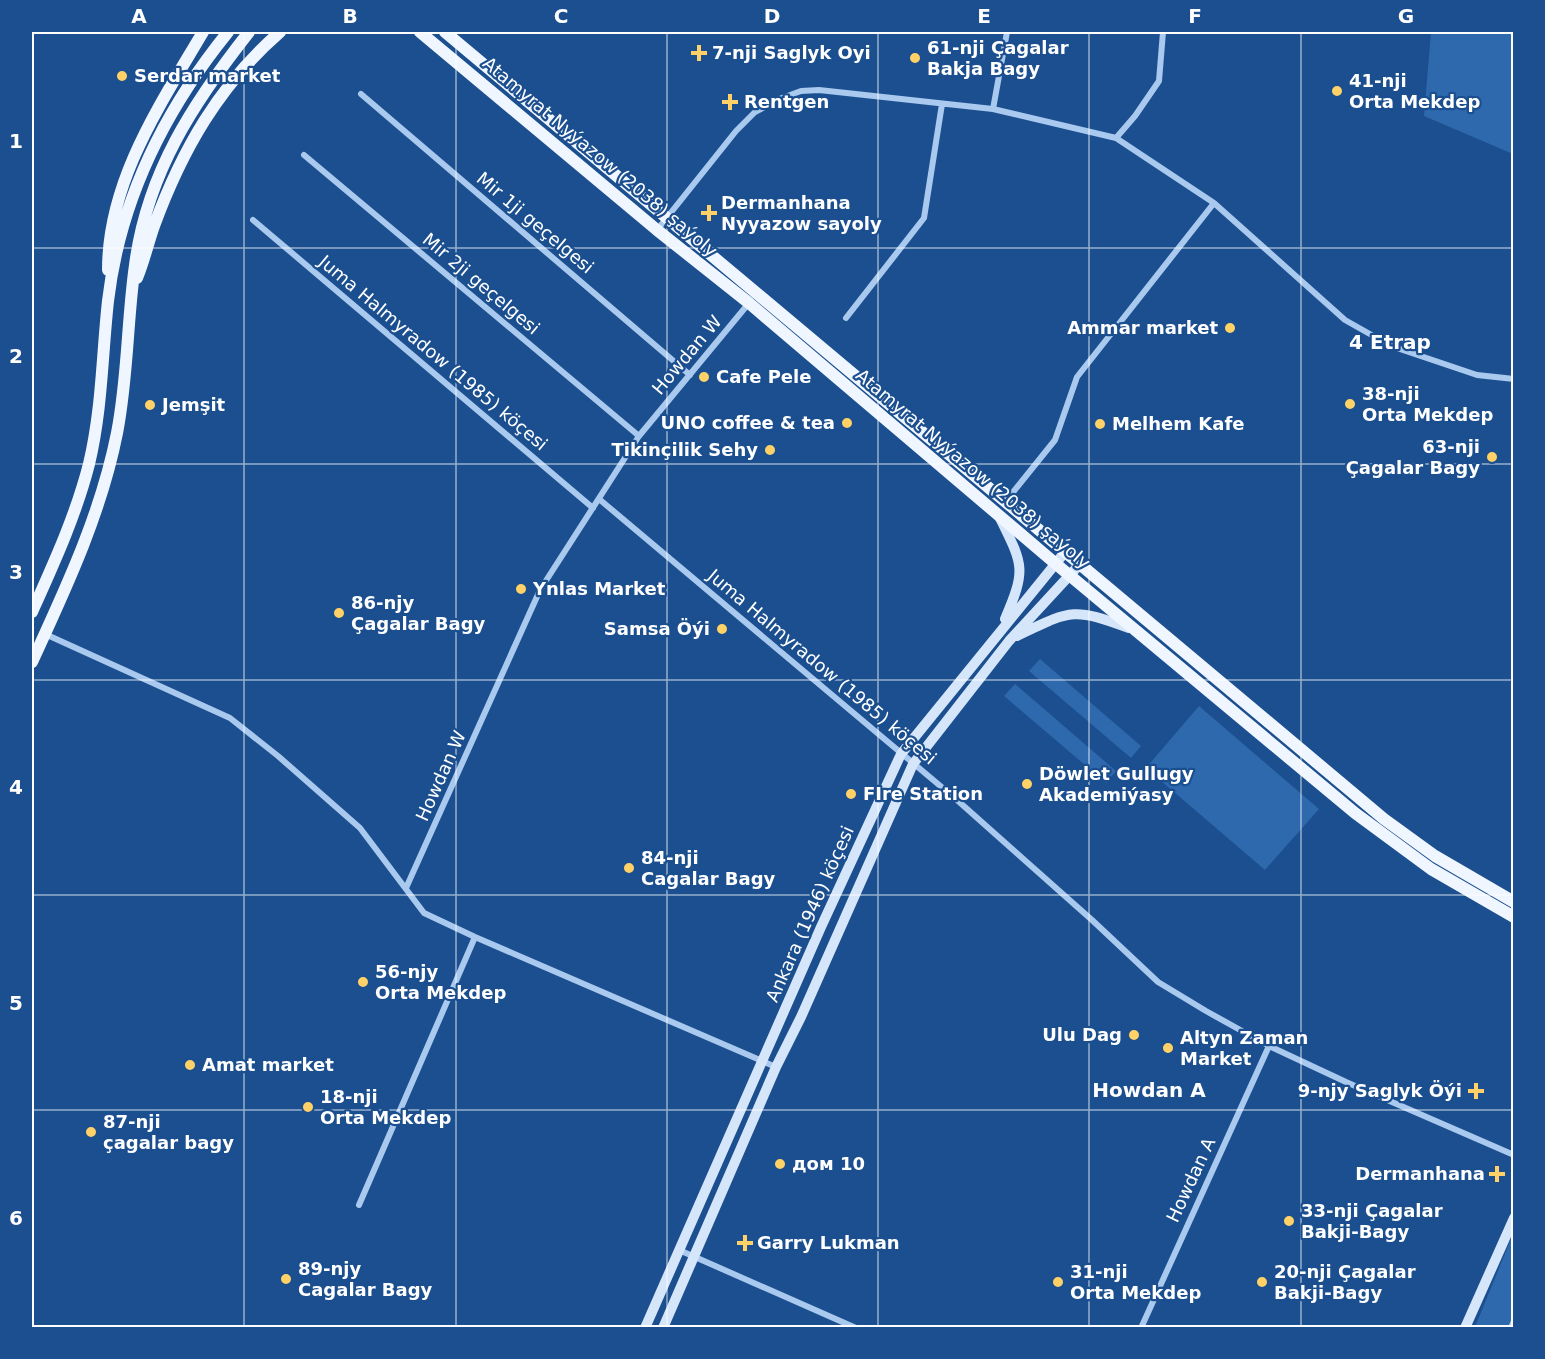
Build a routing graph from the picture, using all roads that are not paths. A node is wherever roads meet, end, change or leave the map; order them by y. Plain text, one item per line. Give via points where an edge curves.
1 (203, 32) edge
2 (228, 32) edge
3 (249, 32) edge
4 (280, 32) edge
5 (420, 32) edge
6 (445, 32) edge
7 (1007, 32) edge
8 (1162, 32) edge
9 (361, 94) dead end
10 (942, 104) junction
11 (993, 109) junction
12 (1116, 138) junction
13 (303, 155) dead end
14 (1214, 204) junction
15 (666, 218) junction
16 (253, 220) dead end
17 (657, 230) junction
18 (131, 293) junction
19 (753, 298) junction
20 (108, 301) junction
21 (846, 318) dead end
22 (690, 375) junction
23 (1514, 378) edge
24 (639, 436) junction
25 (599, 499) junction
26 (1006, 501) junction
27 (593, 508) junction
28 (998, 513) junction
29 (1065, 552) junction
30 (1056, 564) junction
31 (1080, 564) junction
32 (1070, 575) junction
33 (32, 612) edge
34 (1134, 630) junction
35 (999, 633) junction
36 (45, 634) junction
37 (1009, 641) junction
38 (32, 662) edge
39 (901, 754) junction
40 (913, 764) junction
41 (406, 888) junction
42 (1514, 902) edge
43 (1514, 917) edge
44 (475, 938) junction
45 (1269, 1046) junction
46 (763, 1061) junction
47 (776, 1067) junction
48 (1514, 1155) edge
49 (359, 1205) dead end
50 (1514, 1218) edge
51 (679, 1250) junction
52 (694, 1257) junction
53 (1514, 1321) edge
54 (645, 1328) edge
55 (663, 1328) edge
56 (856, 1328) edge
57 (1141, 1328) edge
58 (1465, 1328) edge
59 (1511, 1328) edge

1 - 20 main road via 145,132 127,175 108,248
2 - 20 main road via 182,95 152,147 120,237
3 - 18 main road via 197,102 168,155 143,224
4 - 18 main road via 244,67 201,124 158,217
5 - 17 main road, Atamyrat Nyýazow (2038) şaýoly
6 - 15 main road, Atamyrat Nyýazow (2038) şaýoly
7 - 11 street
8 - 12 street via 1159,81
9 - 22 street, Mir 1ji geçelgesi
10 - 11 street
10 - 15 street via 819,90 782,98 755,112 736,131
10 - 21 street via 924,218
11 - 12 street
12 - 14 street
13 - 24 street, Mir 2ji geçelgesi
14 - 23 street via 1345,320 1383,342 1477,375
14 - 26 street via 1077,377 1055,440
15 - 17 street
15 - 19 main road, Atamyrat Nyýazow (2038) şaýoly
16 - 27 street, Juma Halmyradow (1985) köçesi
17 - 19 main road, Atamyrat Nyýazow (2038) şaýoly
18 - 36 main road via 124,388 103,494
19 - 22 street, Howdan W
19 - 26 main road, Atamyrat Nyýazow (2038) şaýoly
19 - 28 main road, Atamyrat Nyýazow (2038) şaýoly
20 - 33 main road via 102,383 89,464 65,538
22 - 24 street, Howdan W
24 - 25 street, Howdan W
25 - 27 street, Howdan W
25 - 39 street, Juma Halmyradow (1985) köçesi
26 - 29 main road, Atamyrat Nyýazow (2038) şaýoly
27 - 41 street, Howdan W via 540,590
28 - 30 main road, Atamyrat Nyýazow (2038) şaýoly
28 - 35 main road via 1020,562 1015,597
29 - 30 main road, Ankara (1946) köçesi
29 - 31 main road, Atamyrat Nyýazow (2038) şaýoly
30 - 32 main road, Atamyrat Nyýazow (2038) şaýoly
30 - 35 main road, Ankara (1946) köçesi
31 - 32 main road, Ankara (1946) köçesi
31 - 42 main road, Atamyrat Nyýazow (2038) şaýoly via 1409,839
32 - 34 main road, Atamyrat Nyýazow (2038) şaýoly
32 - 37 main road, Ankara (1946) köçesi
34 - 37 main road via 1095,615 1073,613 1060,615
34 - 43 main road, Atamyrat Nyýazow (2038) şaýoly via 1380,832 1446,879
35 - 39 main road, Ankara (1946) köçesi
36 - 38 main road
36 - 41 street via 230,718 360,828
37 - 40 main road, Ankara (1946) köçesi
39 - 40 street, Juma Halmyradow (1985) köçesi
39 - 46 main road, Ankara (1946) köçesi
40 - 45 street, Juma Halmyradow (1985) köçesi via 1158,982
40 - 47 main road, Ankara (1946) köçesi
41 - 44 street via 424,913
44 - 46 street
44 - 49 street
45 - 48 street, Juma Halmyradow (1985) köçesi
45 - 57 street, Howdan A
46 - 47 street
46 - 51 main road, Ankara (1946) köçesi
47 - 52 main road, Ankara (1946) köçesi
50 - 58 main road
51 - 52 street
51 - 54 main road, Ankara (1946) köçesi
52 - 55 main road, Ankara (1946) köçesi
52 - 56 street
53 - 59 street

